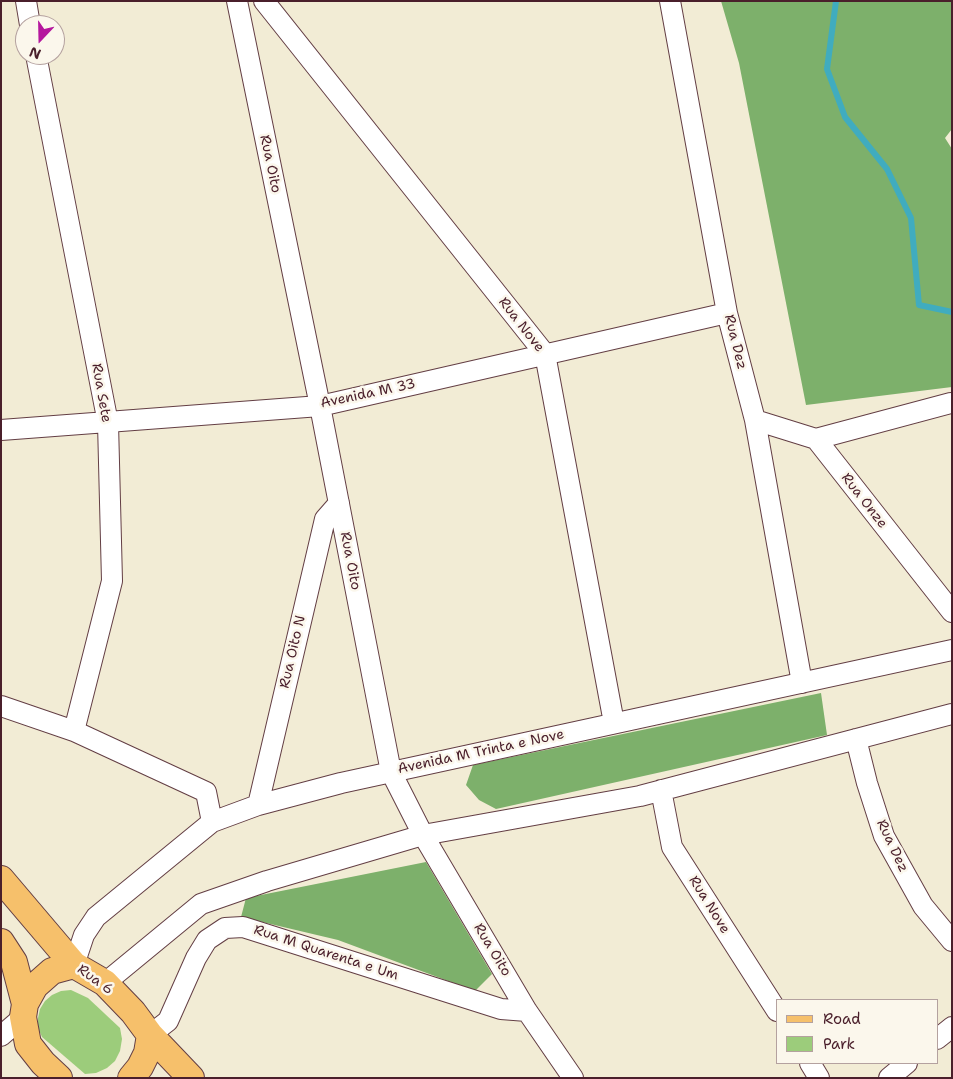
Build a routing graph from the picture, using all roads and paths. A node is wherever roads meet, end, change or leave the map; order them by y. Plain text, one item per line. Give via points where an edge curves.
1 (26, 1) edge
2 (237, 1) edge
3 (264, 1) edge
4 (670, 1) edge
5 (28, 15) edge
6 (38, 65) edge
7 (727, 313) junction
8 (545, 354) junction
9 (951, 403) edge
10 (320, 406) junction
11 (755, 420) junction
12 (108, 423) junction
13 (1, 430) edge
14 (816, 439) junction
15 (339, 503) junction
16 (952, 612) edge
17 (952, 650) edge
18 (802, 682) junction
19 (1, 706) edge
20 (952, 714) edge
21 (614, 723) junction
22 (74, 731) junction
23 (856, 739) junction
24 (391, 772) junction
25 (661, 790) junction
26 (258, 805) junction
27 (212, 822) junction
28 (423, 835) junction
29 (1, 879) edge
30 (952, 941) edge
31 (1, 942) edge
32 (74, 965) junction
33 (104, 983) junction
34 (776, 1009) edge
35 (24, 1011) junction
36 (527, 1011) junction
37 (952, 1027) edge
38 (150, 1035) junction
39 (1, 1036) edge
40 (938, 1038) edge
41 (811, 1064) edge
42 (906, 1064) edge
43 (59, 1078) edge
44 (131, 1078) edge
45 (191, 1078) edge
46 (572, 1078) edge
47 (819, 1078) edge
48 (889, 1078) edge

1 - 5 street
2 - 10 street, Rua Oito
3 - 8 street, Rua Nove
4 - 7 street, Rua Dez
6 - 12 street, Rua Sete
7 - 8 street, Avenida M 33
7 - 11 street, Rua Dez
8 - 10 street, Avenida M 33
8 - 21 street, Rua Nove
9 - 14 street
10 - 12 street, Avenida M 33
10 - 15 street, Rua Oito
11 - 14 street
11 - 18 street, Rua Dez
12 - 13 street, Avenida M 33
12 - 22 street, Rua Sete via 112,580
14 - 16 street, Rua Onze
15 - 24 street, Rua Oito
15 - 26 street, Rua Oito N via 324,519
17 - 18 street, Avenida M Trinta e Nove
18 - 21 street, Avenida M Trinta e Nove
19 - 22 street
20 - 23 street
21 - 24 street, Avenida M Trinta e Nove
22 - 27 street via 206,792
23 - 25 street
23 - 30 street, Rua Dez via 884,836 923,906
24 - 26 street, Avenida M Trinta e Nove
24 - 28 street, Rua Oito
25 - 28 street
25 - 34 street, Rua Nove via 672,847
26 - 27 street, Avenida M Trinta e Nove
27 - 32 street, Avenida M Trinta e Nove via 96,917 84,935
28 - 33 street via 267,881 202,904
28 - 36 street, Rua Oito
29 - 32 main road, Rua 6
31 - 35 main road via 14,962
32 - 33 main road, Rua 6
32 - 35 main road via 52,970 35,986
33 - 38 main road, Rua 6 via 133,1012
35 - 39 street
35 - 43 main road via 28,1044
36 - 38 street, Rua M Quarenta e Um via 501,1009 243,927 224,928 207,940 168,1020
36 - 46 street, Rua Oito
37 - 40 street
38 - 44 main road via 147,1053
38 - 45 main road, Rua 6
41 - 47 street
42 - 48 street

